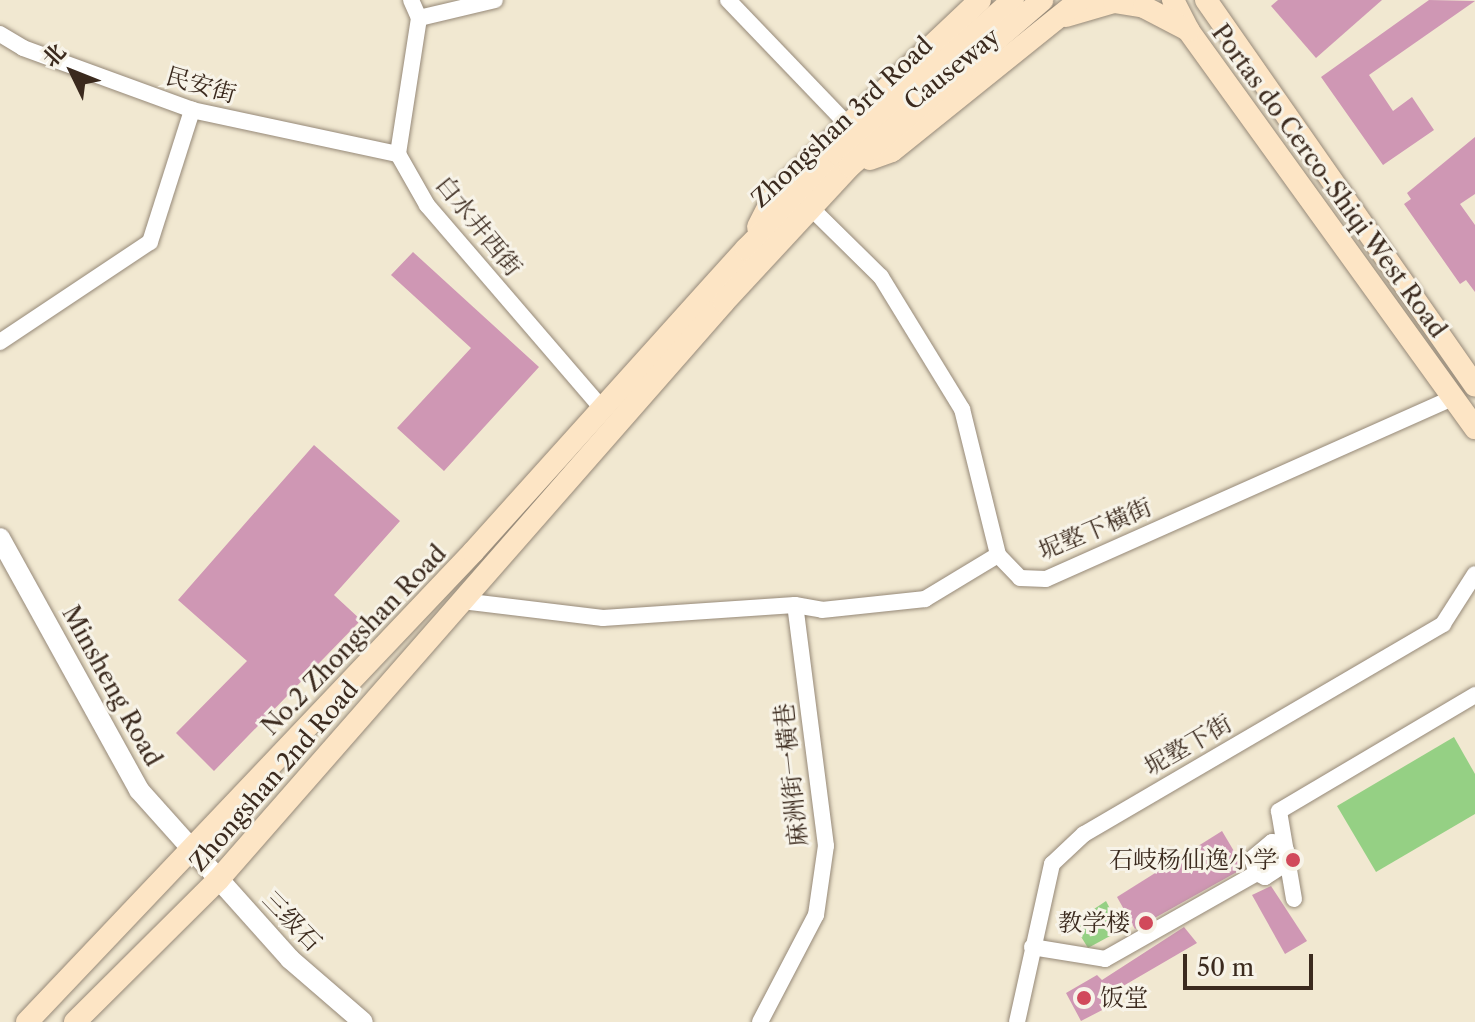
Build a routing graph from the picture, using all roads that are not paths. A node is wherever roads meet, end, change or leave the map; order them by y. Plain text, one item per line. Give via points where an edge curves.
1 (411, 0) edge
2 (495, 0) edge
3 (728, 0) edge
4 (980, 0) edge
5 (1013, 0) edge
6 (1042, 0) edge
7 (1080, 0) edge
8 (1173, 0) edge
9 (1211, 5) edge
10 (419, 18) junction
11 (1054, 20) junction
12 (1188, 30) junction
13 (0, 34) edge
14 (192, 110) junction
15 (846, 123) junction
16 (398, 154) junction
17 (850, 166) junction
18 (811, 208) junction
19 (746, 249) junction
20 (717, 295) junction
21 (0, 342) edge
22 (1475, 385) edge
23 (1453, 398) junction
24 (601, 407) junction
25 (1475, 428) edge
26 (0, 538) edge
27 (998, 555) junction
28 (1475, 574) edge
29 (462, 601) junction
30 (795, 605) junction
31 (1475, 695) edge
32 (190, 850) junction
33 (1287, 856) junction
34 (1257, 873) junction
35 (218, 880) junction
36 (1294, 899) dead end
37 (1032, 947) junction
38 (27, 1022) edge
39 (75, 1022) edge
40 (363, 1022) edge
41 (760, 1022) edge
42 (1017, 1022) edge

1 - 10 street
2 - 10 street
3 - 15 street
4 - 15 main road, Causeway
5 - 19 main road, Zhongshan 3rd Road via 839,155
6 - 17 main road, Zhongshan 3rd Road
7 - 11 main road, Causeway
8 - 12 main road, Portas do Cerco-Shiqi West Road
9 - 22 main road, Portas do Cerco-Shiqi West Road
10 - 16 street
11 - 12 main road via 1114,2 1144,7
11 - 17 main road, Causeway via 892,151
12 - 23 main road, Portas do Cerco-Shiqi West Road
13 - 14 street, 民安街 via 23,48
14 - 16 street, 民安街
14 - 21 street via 150,242
15 - 19 main road, Causeway via 775,194
16 - 24 street, 白水井西街 via 427,205
17 - 18 main road, Zhongshan 3rd Road
18 - 20 main road, Zhongshan 3rd Road
18 - 27 street via 881,277 962,409
19 - 20 main road, Zhongshan 3rd Road
20 - 24 main road, No.2 Zhongshan Road
20 - 29 main road, Zhongshan 2nd Road
23 - 25 main road, Portas do Cerco-Shiqi West Road
23 - 27 street, 坭墪下橫街 via 1046,579 1020,578
24 - 32 main road, No.2 Zhongshan Road via 473,552
26 - 32 street, Minsheng Road via 139,790
27 - 30 street via 925,599 822,610
28 - 37 street, 坭墪下街 via 1443,624 1084,834 1052,864
29 - 30 street via 603,618
29 - 35 main road, Zhongshan 2nd Road
30 - 41 street, 麻洲街一橫巷 via 826,846 816,915
31 - 33 street via 1279,811
32 - 35 street, 三级石
32 - 38 main road, No.2 Zhongshan Road
33 - 34 street via 1265,877
33 - 34 street via 1272,842 1257,850 1252,859
33 - 36 street
34 - 37 street via 1105,959
35 - 39 main road, Zhongshan 2nd Road
35 - 40 street, 三级石 via 290,959
37 - 42 street, 坭墪下街

